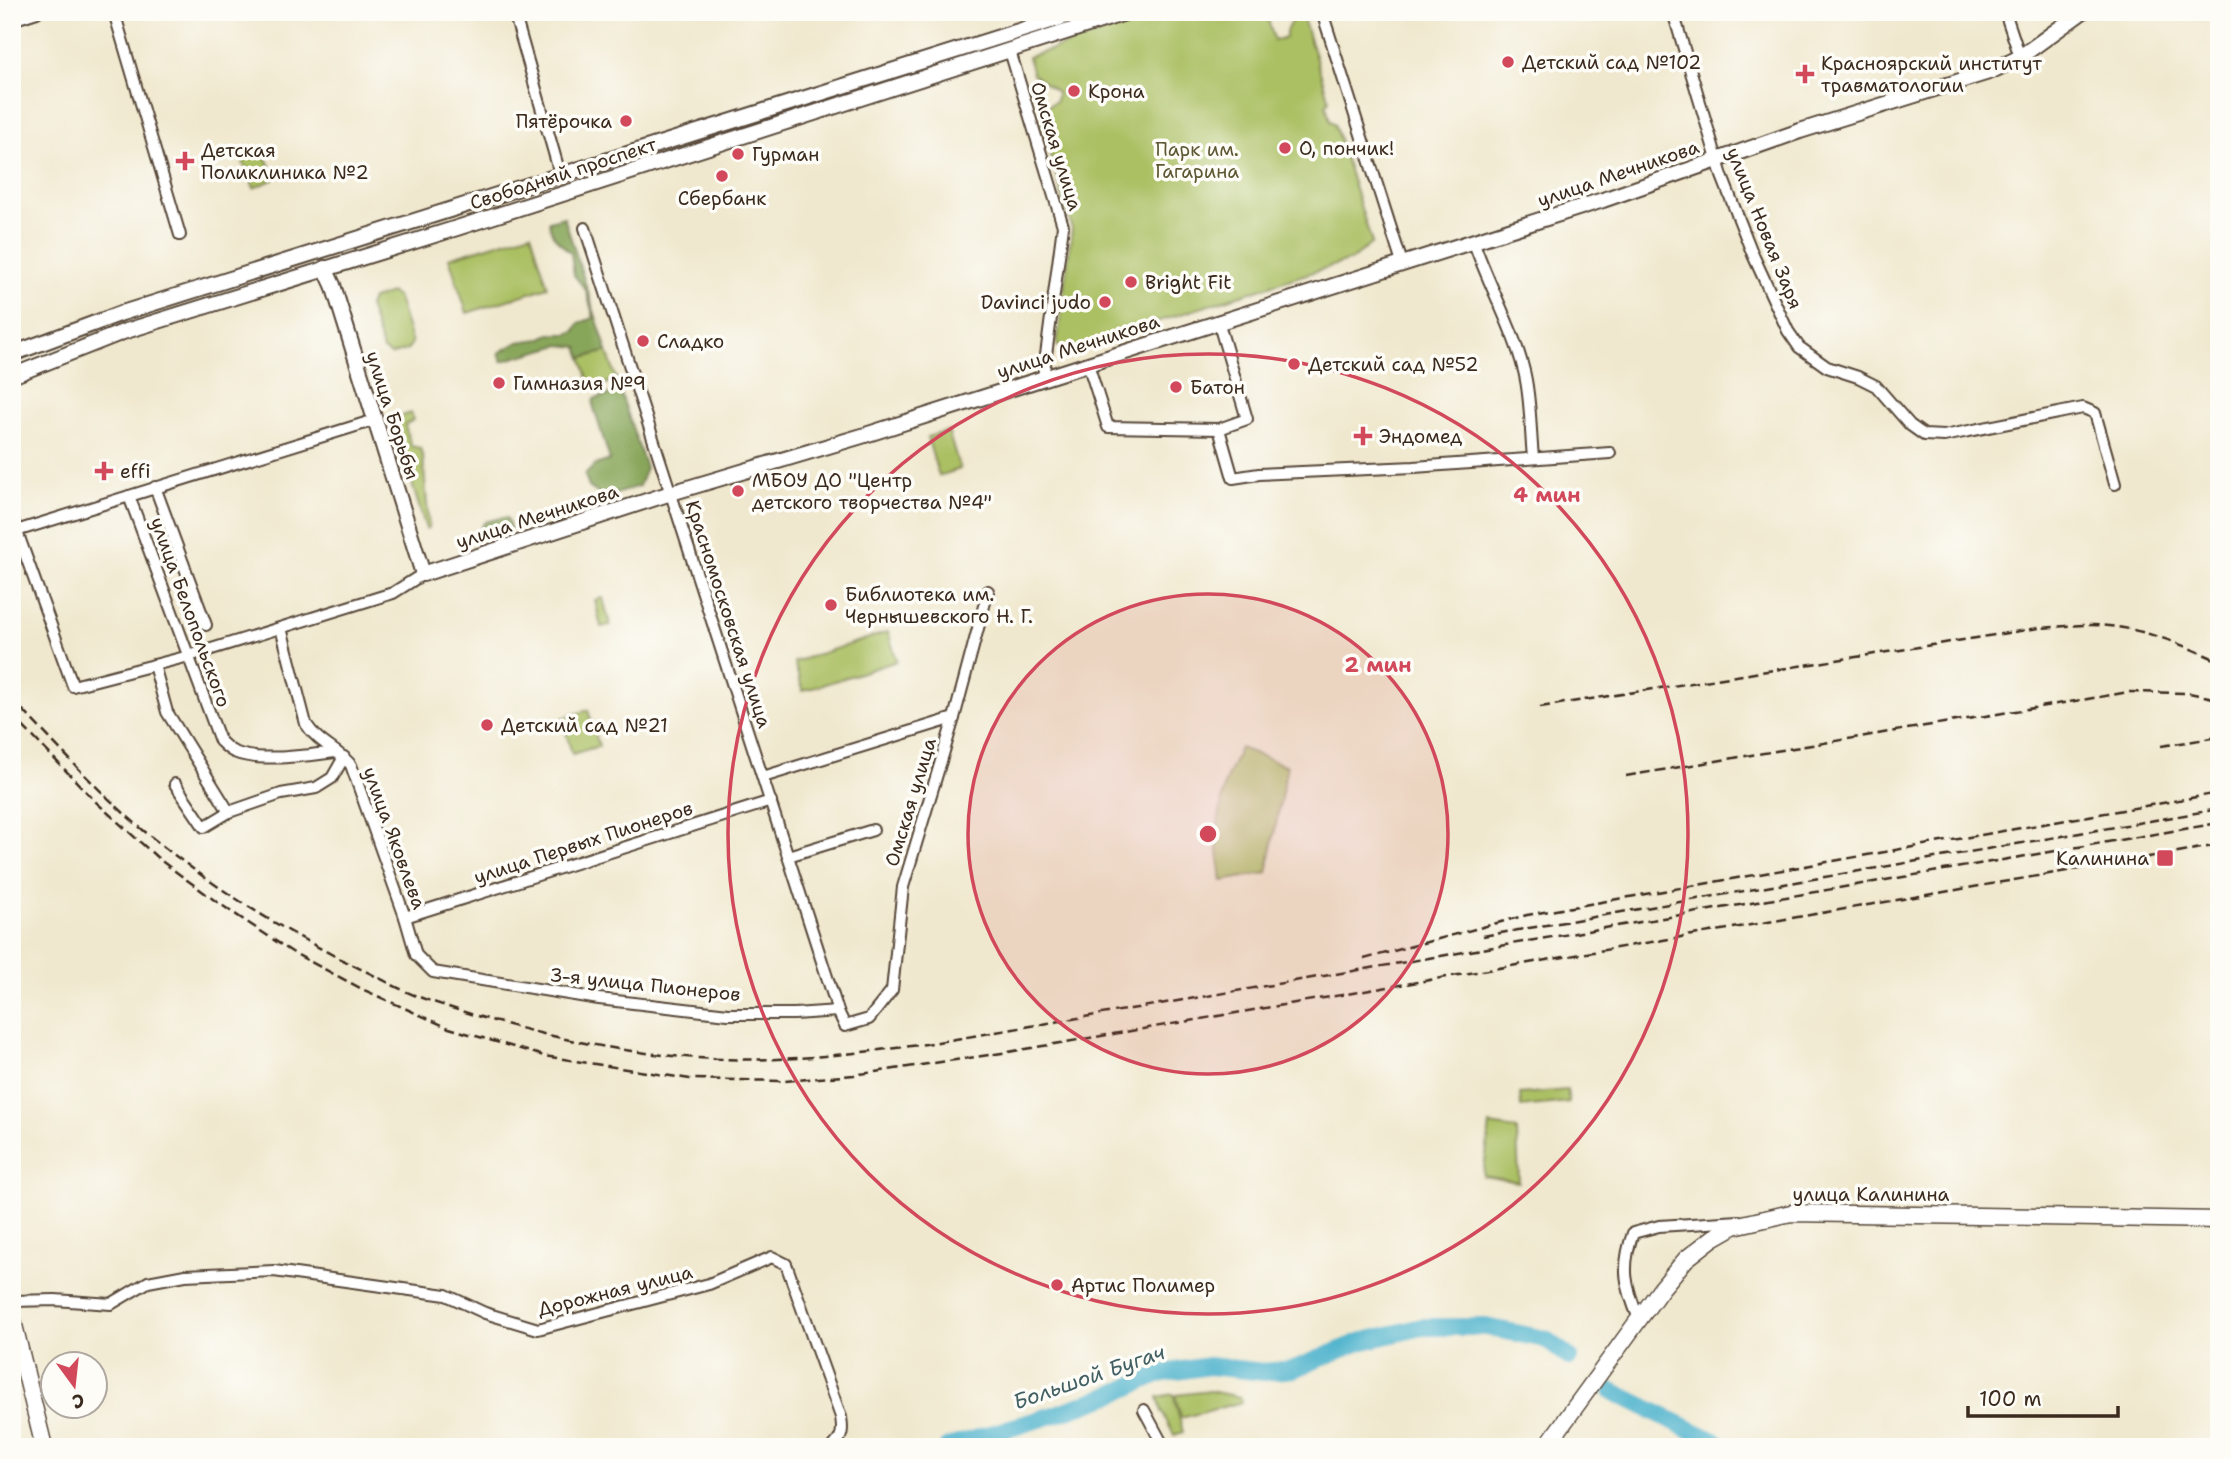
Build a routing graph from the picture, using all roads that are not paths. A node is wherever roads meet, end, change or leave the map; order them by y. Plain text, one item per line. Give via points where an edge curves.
1 (37, 12) edge
2 (114, 12) edge
3 (514, 12) edge
4 (1079, 12) edge
5 (1128, 12) edge
6 (1322, 12) edge
7 (1673, 12) edge
8 (2005, 12) edge
9 (2082, 12) edge
10 (12, 20) edge
11 (1007, 44) junction
12 (2020, 57) junction
13 (1718, 159) junction
14 (560, 174) junction
15 (564, 192) junction
16 (585, 228) dead end
17 (180, 234) dead end
18 (1473, 240) junction
19 (1402, 263) junction
20 (325, 268) junction
21 (1218, 321) junction
22 (12, 354) edge
23 (1087, 364) junction
24 (12, 376) edge
25 (1043, 378) junction
26 (375, 420) junction
27 (1219, 429) junction
28 (1610, 453) dead end
29 (1533, 457) junction
30 (2115, 484) dead end
31 (155, 488) junction
32 (671, 493) junction
33 (129, 496) junction
34 (12, 518) edge
35 (15, 531) edge
36 (423, 574) junction
37 (988, 592) dead end
38 (206, 625) dead end
39 (281, 628) junction
40 (189, 656) junction
41 (154, 666) junction
42 (954, 718) junction
43 (340, 755) junction
44 (763, 777) junction
45 (175, 784) dead end
46 (771, 801) junction
47 (229, 812) junction
48 (873, 831) dead end
49 (788, 856) junction
50 (405, 917) junction
51 (416, 955) joint
52 (838, 1011) junction
53 (869, 1019) joint
54 (1756, 1220) junction
55 (2219, 1220) edge
56 (12, 1301) edge
57 (12, 1317) edge
58 (1639, 1319) junction
59 (1144, 1410) dead end
60 (44, 1447) edge
61 (833, 1447) edge
62 (1164, 1447) edge
63 (1546, 1447) edge

1 - 10 street
2 - 17 street
3 - 14 street
4 - 11 main road, Свободный проспект
5 - 11 main road, Свободный проспект
6 - 19 street
7 - 13 street, улица Новая Заря
8 - 12 street
9 - 12 main road, улица Мечникова
11 - 14 main road, Свободный проспект
11 - 15 main road, Свободный проспект
11 - 25 street, Омская улица via 1063,226
12 - 13 main road, улица Мечникова via 1992,71
13 - 18 main road, улица Мечникова
13 - 30 street, улица Новая Заря via 1754,255 1799,347 1827,367 1876,386 1924,435 1944,436 2082,408 2095,413
14 - 15 main road
14 - 22 main road, Свободный проспект via 122,313
15 - 20 main road, Свободный проспект
16 - 32 street, Красномосковская улица
18 - 19 main road, улица Мечникова
18 - 29 street via 1524,372
19 - 21 main road, улица Мечникова
20 - 24 main road, Свободный проспект via 123,332
20 - 26 main road, улица Борьбы
21 - 23 main road, улица Мечникова
21 - 27 street via 1247,419
23 - 25 main road, улица Мечникова
23 - 27 street via 1108,427
25 - 32 main road, улица Мечникова
26 - 31 street
26 - 36 main road, улица Борьбы
27 - 29 street via 1233,478
28 - 29 street
31 - 33 street
31 - 38 street
32 - 36 main road, улица Мечникова
32 - 44 street, Красномосковская улица
33 - 35 street
33 - 40 street, улица Белопольского
34 - 35 street
35 - 41 street, улица Мечникова via 73,686
36 - 39 street, улица Мечникова via 393,593
37 - 42 street, Омская улица
39 - 40 street, улица Мечникова
39 - 43 street, улица Яковлева via 306,724 315,738
40 - 41 street, улица Мечникова
40 - 43 street, улица Белопольского via 220,741 232,751
41 - 47 street via 167,712
42 - 44 street
42 - 53 street, Омская улица via 903,887 892,990
43 - 47 street via 332,778 316,788 281,794
43 - 50 street, улица Яковлева via 355,772
44 - 46 street, Красномосковская улица
45 - 47 street via 204,827
46 - 49 street, Красномосковская улица
46 - 50 street, улица Первых Пионеров
48 - 49 street
49 - 52 street, Красномосковская улица
50 - 51 street, улица Яковлева
51 - 52 street, 3-я улица Пионеров via 433,972 599,999 728,1014
52 - 53 street, 3-я улица Пионеров via 845,1026
54 - 55 main road, улица Калинина via 1804,1213
54 - 58 main road, улица Калинина via 1734,1226 1686,1259
54 - 58 street via 1658,1226 1633,1233 1626,1255 1628,1294
56 - 61 street, Дорожная улица via 111,1304 148,1282 274,1271 446,1295 538,1329 709,1284 772,1257 786,1264 841,1417 843,1431
57 - 60 main road
58 - 63 main road, улица Калинина
59 - 62 street

